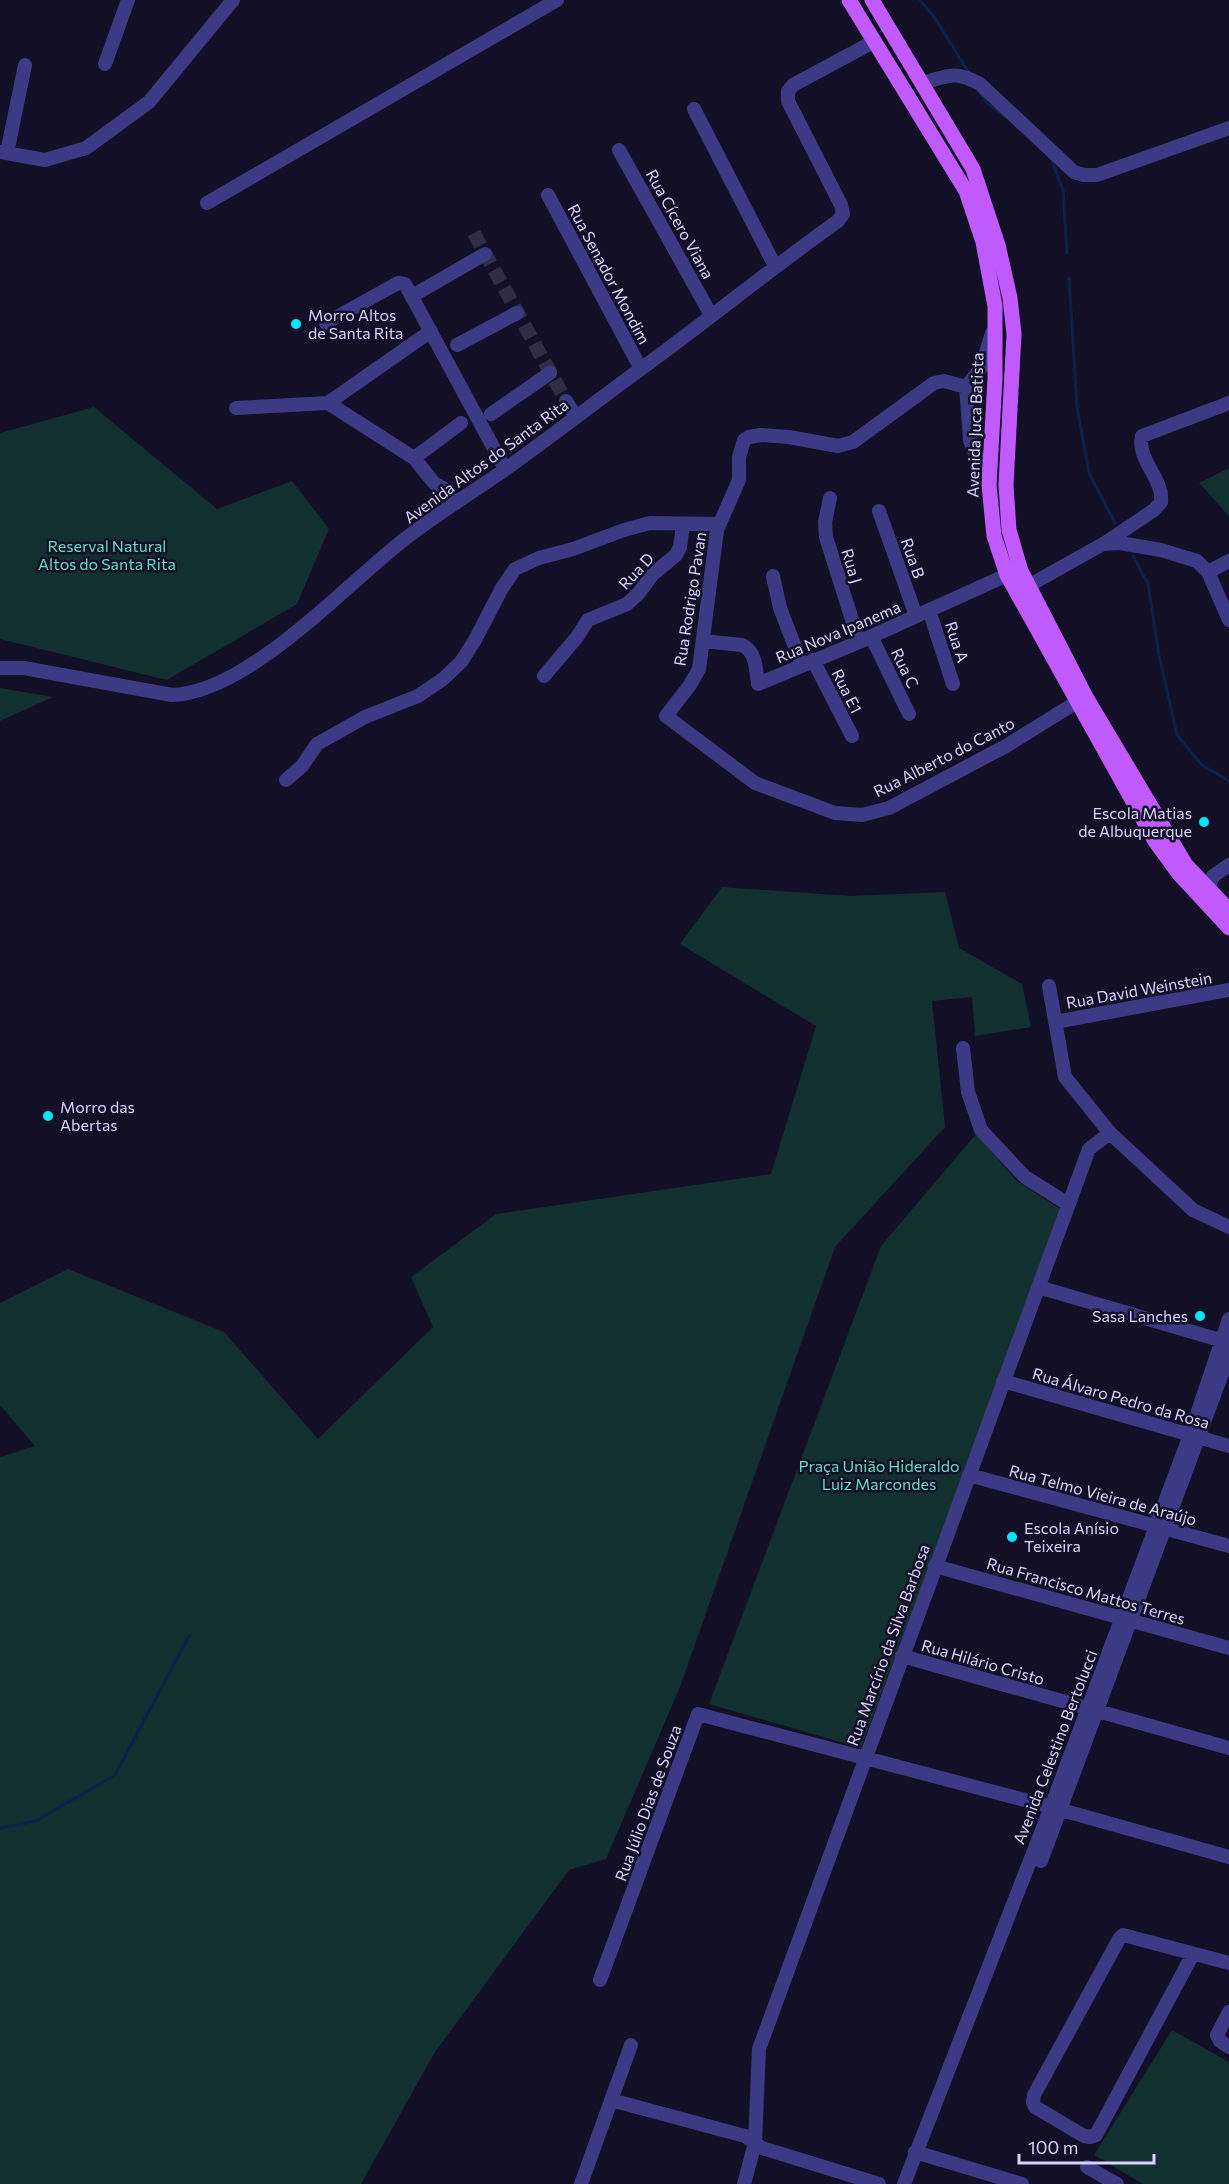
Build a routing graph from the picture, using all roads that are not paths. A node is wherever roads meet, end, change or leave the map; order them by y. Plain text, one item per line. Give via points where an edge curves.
1 (128, 0) edge
2 (233, 0) edge
3 (557, 0) edge
4 (849, 0) edge
5 (872, 0) edge
6 (875, 41) junction
7 (105, 64) dead end
8 (25, 65) dead end
9 (922, 83) junction
10 (694, 109) dead end
11 (1229, 128) edge
12 (619, 150) dead end
13 (3, 152) edge
14 (548, 195) dead end
15 (207, 203) dead end
16 (485, 254) dead end
17 (775, 266) junction
18 (412, 296) junction
19 (517, 313) dead end
20 (711, 315) junction
21 (995, 322) junction
22 (326, 323) dead end
23 (431, 332) junction
24 (1014, 334) junction
25 (457, 345) dead end
26 (641, 369) junction
27 (550, 372) dead end
28 (966, 387) junction
29 (566, 401) tunnel mouth
30 (328, 403) junction
31 (1229, 403) edge
32 (236, 408) dead end
33 (491, 414) dead end
34 (576, 417) junction
35 (461, 423) dead end
36 (1009, 432) junction
37 (970, 440) junction
38 (990, 449) junction
39 (414, 458) junction
40 (505, 469) junction
41 (989, 474) junction
42 (830, 498) dead end
43 (451, 507) junction
44 (879, 511) dead end
45 (720, 524) junction
46 (683, 525) junction
47 (1103, 544) junction
48 (1229, 561) edge
49 (1208, 572) junction
50 (1007, 575) junction
51 (773, 576) dead end
52 (1028, 586) junction
53 (929, 610) junction
54 (916, 616) junction
55 (1229, 620) edge
56 (865, 639) junction
57 (703, 641) junction
58 (807, 662) junction
59 (0, 668) edge
60 (544, 675) dead end
61 (953, 684) dead end
62 (1077, 702) junction
63 (909, 714) dead end
64 (666, 716) joint
65 (852, 736) dead end
66 (286, 780) dead end
67 (1229, 865) edge
68 (1207, 889) junction
69 (1229, 910) edge
70 (1229, 928) edge
71 (1048, 986) dead end
72 (1229, 990) edge
73 (1054, 1022) junction
74 (963, 1048) dead end
75 (1110, 1133) junction
76 (1068, 1204) junction
77 (1229, 1227) edge
78 (1038, 1287) junction
79 (1229, 1319) edge
80 (1225, 1341) edge
81 (1229, 1355) edge
82 (1003, 1381) junction
83 (1195, 1437) junction
84 (1229, 1446) edge
85 (969, 1475) junction
86 (1160, 1527) junction
87 (1229, 1546) edge
88 (935, 1566) junction
89 (1126, 1620) junction
90 (1229, 1648) edge
91 (902, 1656) junction
92 (1092, 1710) junction
93 (1229, 1748) edge
94 (864, 1757) junction
95 (1056, 1809) junction
96 (1229, 1857) edge
97 (1041, 1861) dead end
98 (1193, 1954) junction
99 (1229, 1963) edge
100 (600, 1980) dead end
101 (1229, 2012) edge
102 (632, 2045) dead end
103 (1229, 2047) edge
104 (611, 2100) junction
105 (755, 2144) junction
106 (915, 2152) junction
107 (1087, 2167) dead end
108 (581, 2184) edge
109 (744, 2184) edge
110 (879, 2184) edge
111 (904, 2184) edge
112 (1022, 2184) edge
113 (1117, 2184) edge

1 - 7 street
2 - 13 street via 148,102 86,148 45,160
3 - 15 street
4 - 6 main road, Avenida Juca Batista
5 - 9 main road, Avenida Juca Batista
6 - 17 street, Avenida Altos do Santa Rita via 788,91 788,101 843,214
6 - 21 main road, Avenida Juca Batista via 966,191 983,242
8 - 13 street
9 - 11 street via 963,75 980,84 1074,172 1084,176 1097,175
9 - 24 main road, Avenida Juca Batista via 973,169 998,245
10 - 17 street
12 - 20 street, Rua Cícero Viana
14 - 26 street, Rua Senador Mondim
16 - 18 street
17 - 20 street, Avenida Altos do Santa Rita
18 - 22 street via 400,282
18 - 23 street
19 - 25 street
20 - 26 street, Avenida Altos do Santa Rita
21 - 24 main road via 1005,323
21 - 28 street via 981,368
21 - 38 main road, Avenida Juca Batista
23 - 30 street
23 - 40 street
24 - 36 main road, Avenida Juca Batista
26 - 34 street, Avenida Altos do Santa Rita
27 - 33 street
28 - 37 street
28 - 45 street, Rua Rodrigo Pavan via 944,381 934,383 853,442 838,446 782,436 749,437 742,445 739,480
29 - 34 street
30 - 32 street
30 - 39 street
31 - 47 street via 1142,436 1141,445 1161,502
34 - 40 street, Avenida Altos do Santa Rita
35 - 39 street
36 - 38 main road
36 - 52 main road, Avenida Juca Batista via 1009,530
37 - 38 street via 976,447
37 - 41 street
38 - 41 main road, Avenida Juca Batista
39 - 43 street
40 - 43 street, Avenida Altos do Santa Rita
41 - 50 main road, Avenida Juca Batista via 994,536
42 - 56 street, Rua J via 826,537
43 - 59 street, Avenida Altos do Santa Rita via 363,573 296,634 204,690 172,695 24,668
44 - 54 street, Rua B
45 - 46 street
45 - 57 street, Rua Rodrigo Pavan
46 - 60 street, Rua D via 676,555 627,604 588,620
46 - 66 street via 650,523 515,569 461,662 443,679 418,696 365,717 317,744
47 - 49 street via 1161,550 1197,561
47 - 52 street
48 - 49 street
49 - 55 street
50 - 53 street, Rua Nova Ipanema
50 - 62 main road, Avenida Juca Batista
51 - 58 street, Rua E1 via 780,608
52 - 68 main road, Avenida Juca Batista via 1086,697 1186,865
53 - 54 street, Rua Nova Ipanema
53 - 61 street, Rua A
54 - 56 street, Rua Nova Ipanema
56 - 58 street, Rua Nova Ipanema
56 - 63 street, Rua C
57 - 58 street, Rua Nova Ipanema via 748,647 758,684
57 - 64 street, Rua Rodrigo Pavan via 699,669
58 - 65 street, Rua E1
62 - 64 street, Rua Alberto do Canto via 1006,746 889,808 862,815 834,813 755,783
62 - 70 main road, Avenida Juca Batista via 1155,841 1179,874
67 - 68 street via 1213,876
68 - 69 main road, Avenida Juca Batista
71 - 73 street
72 - 73 street, Rua David Weinstein
73 - 75 street via 1065,1077
74 - 76 street via 968,1092 981,1130 1025,1177
75 - 76 street, Rua Marcírio da Silva Barbosa via 1089,1149
75 - 77 street via 1193,1210
76 - 78 street, Rua Marcírio da Silva Barbosa
78 - 80 street
78 - 82 street, Rua Marcírio da Silva Barbosa
79 - 80 street, Avenida Celestino Bertolucci
80 - 83 street, Avenida Celestino Bertolucci
81 - 83 street, Avenida Celestino Bertolucci
82 - 83 street, Rua Álvaro Pedro da Rosa
82 - 85 street, Rua Marcírio da Silva Barbosa
83 - 84 street, Rua Álvaro Pedro da Rosa
83 - 86 street, Avenida Celestino Bertolucci
85 - 86 street, Rua Telmo Vieira de Araújo
85 - 88 street, Rua Marcírio da Silva Barbosa
86 - 87 street, Rua Telmo Vieira de Araújo
86 - 89 street, Avenida Celestino Bertolucci
88 - 89 street, Rua Francisco Mattos Terres
88 - 91 street, Rua Marcírio da Silva Barbosa
89 - 90 street, Rua Francisco Mattos Terres
89 - 92 street, Avenida Celestino Bertolucci
91 - 92 street, Rua Hilário Cristo
91 - 94 street, Rua Marcírio da Silva Barbosa
92 - 93 street, Rua Hilário Cristo
92 - 95 street, Avenida Celestino Bertolucci
94 - 95 street, Rua Júlio Dias de Souza
94 - 100 street, Rua Júlio Dias de Souza via 699,1714
94 - 105 street, Rua Marcírio da Silva Barbosa via 759,2049
95 - 96 street, Rua Júlio Dias de Souza
95 - 97 street, Avenida Celestino Bertolucci
95 - 106 street, Avenida Celestino Bertolucci
98 - 98 street via 1129,1935 1119,1938 1034,2096 1035,2107 1084,2136 1096,2135
98 - 99 street
101 - 103 street via 1217,2035
102 - 104 street
104 - 105 street via 745,2136
104 - 108 street
105 - 109 street, Rua Marcírio da Silva Barbosa
105 - 110 street
106 - 111 street, Avenida Celestino Bertolucci
106 - 112 street
107 - 113 street

